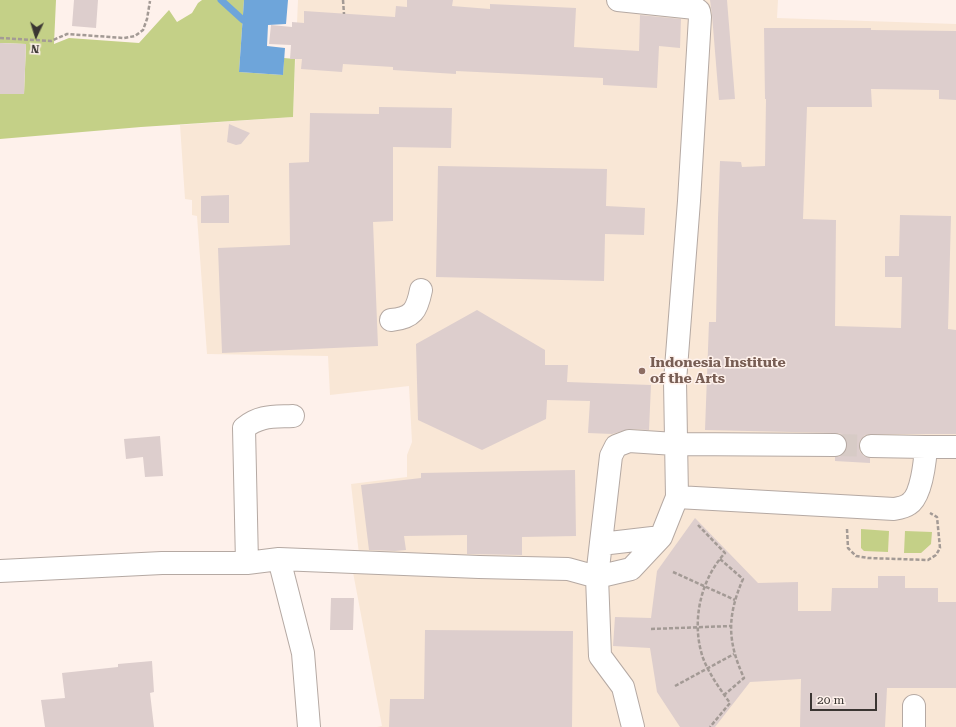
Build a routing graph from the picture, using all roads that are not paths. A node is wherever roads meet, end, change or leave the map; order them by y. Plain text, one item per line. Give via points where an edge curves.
1 (618, 0) edge
2 (421, 290) dead end
3 (391, 320) dead end
4 (293, 416) dead end
5 (675, 444) junction
6 (835, 445) tunnel mouth
7 (871, 446) tunnel mouth
8 (926, 447) junction
9 (956, 447) edge
10 (677, 497) junction
11 (661, 537) junction
12 (601, 544) junction
13 (279, 560) junction
14 (247, 563) junction
15 (0, 571) edge
16 (597, 577) junction
17 (309, 727) edge
18 (633, 727) edge

1 - 5 lane via 695,8 700,16 675,381
2 - 3 lane via 418,305 412,313 406,318
4 - 14 lane via 262,418 244,428
5 - 6 lane
5 - 10 lane
5 - 12 lane via 629,441 616,446 611,456
7 - 8 lane
8 - 9 lane
8 - 10 lane via 920,486 911,503 894,509
10 - 11 lane
11 - 12 lane
11 - 16 lane via 631,569
12 - 16 lane
13 - 14 lane
13 - 16 lane via 568,569
13 - 17 lane via 303,653
14 - 15 lane via 162,563
16 - 18 lane via 600,656 623,687

